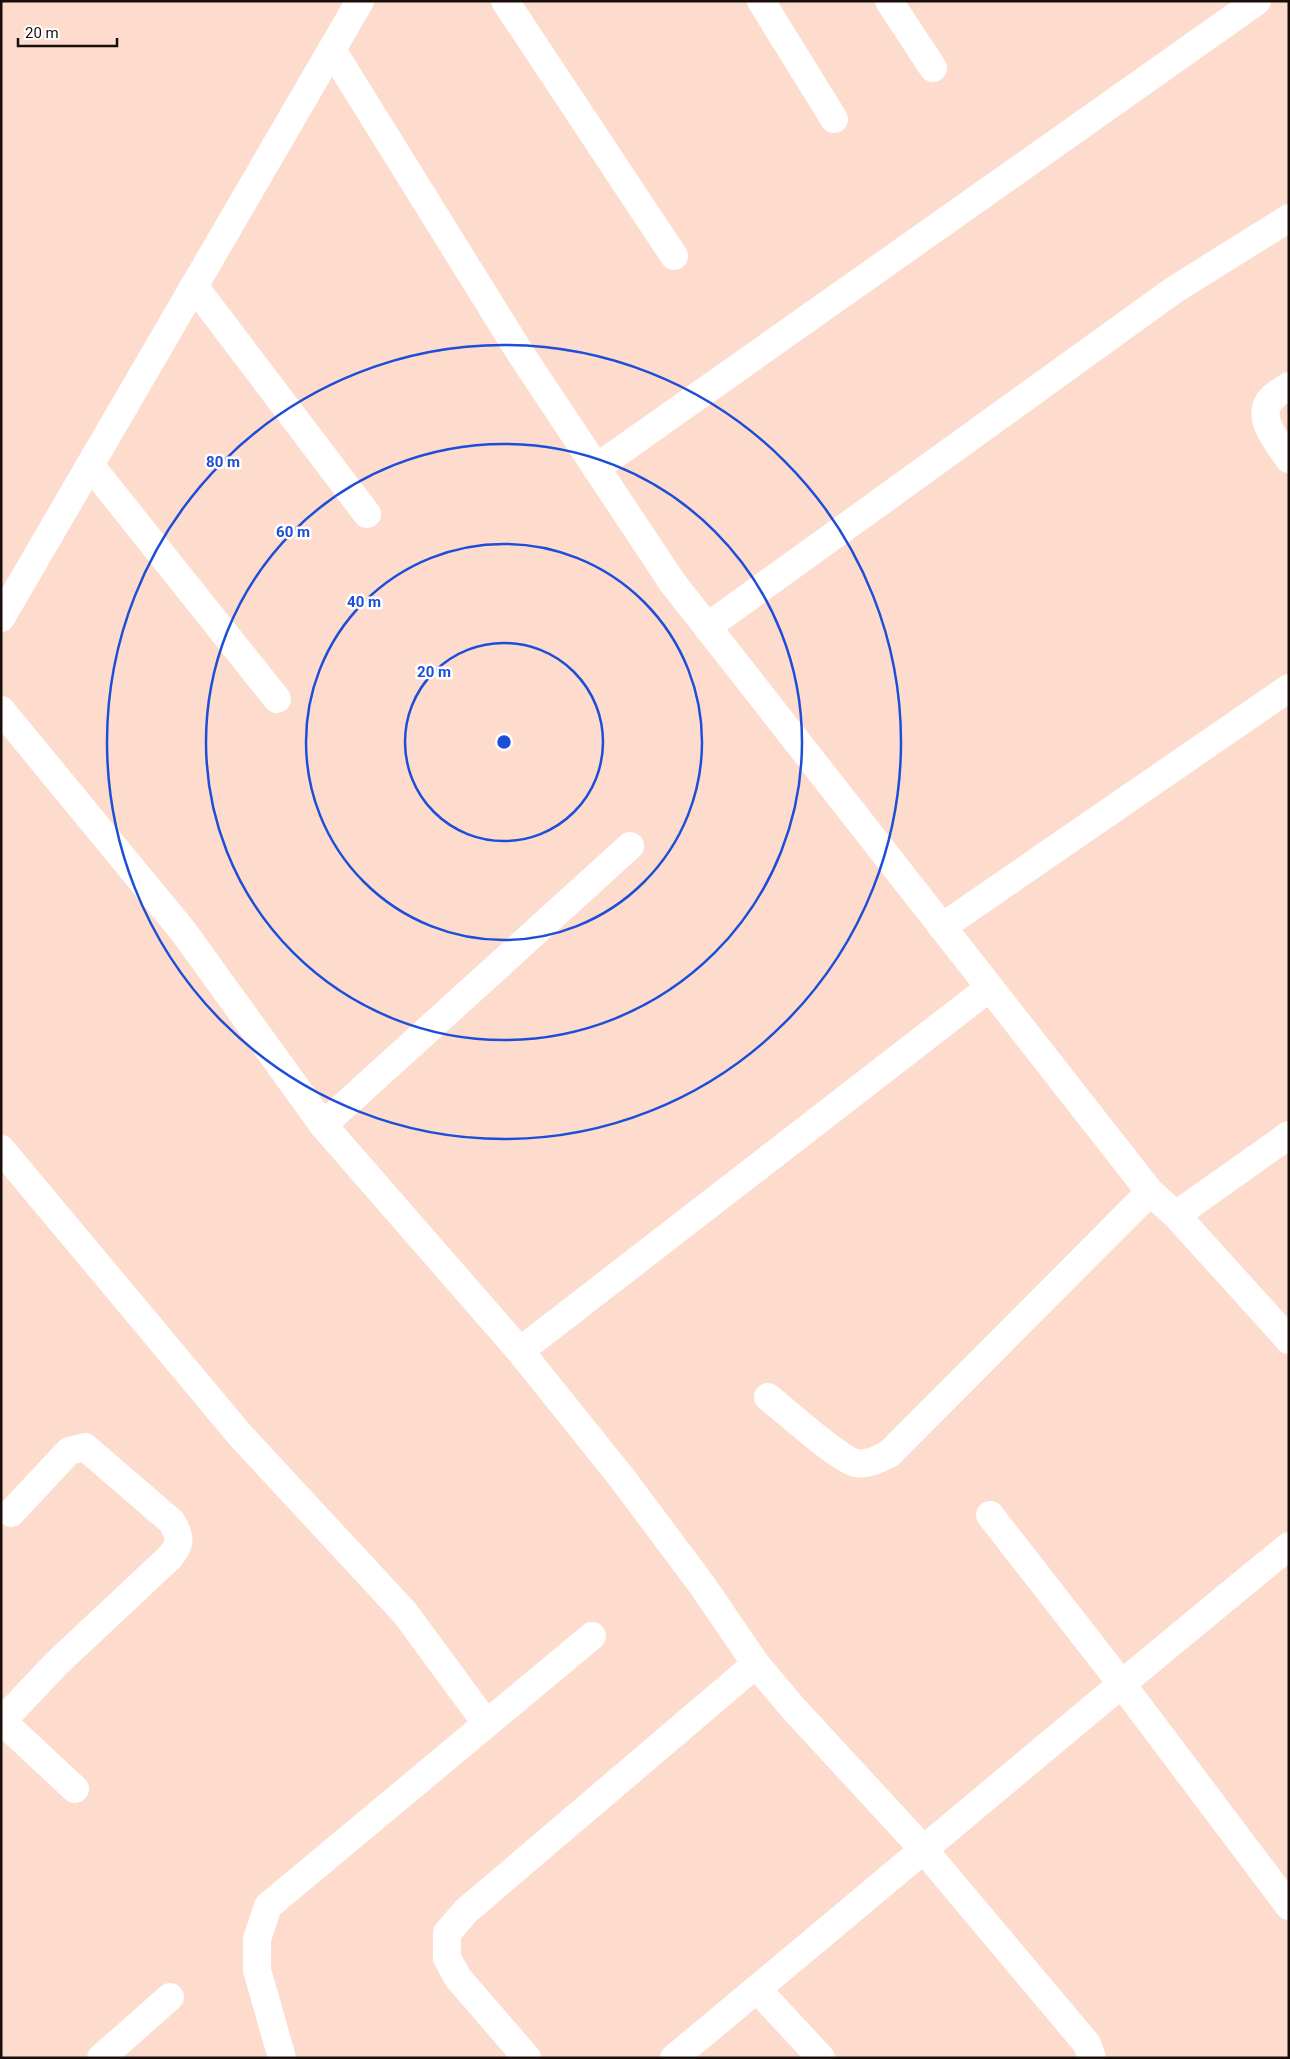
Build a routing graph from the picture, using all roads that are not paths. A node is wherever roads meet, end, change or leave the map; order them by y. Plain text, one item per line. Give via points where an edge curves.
1 (360, 1) edge
2 (505, 1) edge
3 (761, 1) edge
4 (890, 1) edge
5 (1257, 1) edge
6 (332, 50) junction
7 (933, 68) dead end
8 (834, 119) dead end
9 (1289, 218) edge
10 (674, 256) dead end
11 (194, 286) junction
12 (1289, 386) edge
13 (1289, 459) edge
14 (90, 465) junction
15 (596, 468) junction
16 (367, 514) dead end
17 (1, 618) edge
18 (707, 627) junction
19 (1289, 688) edge
20 (277, 699) dead end
21 (1, 710) edge
22 (630, 846) dead end
23 (942, 927) junction
24 (988, 988) junction
25 (323, 1125) junction
26 (1289, 1135) edge
27 (1, 1149) edge
28 (1150, 1192) junction
29 (1176, 1215) junction
30 (1289, 1340) edge
31 (520, 1351) junction
32 (768, 1397) dead end
33 (11, 1513) dead end
34 (990, 1515) dead end
35 (1289, 1546) edge
36 (592, 1636) dead end
37 (756, 1664) junction
38 (1121, 1683) junction
39 (2, 1720) edge
40 (486, 1723) junction
41 (75, 1789) dead end
42 (924, 1850) junction
43 (1289, 1906) edge
44 (757, 1988) junction
45 (170, 1997) dead end
46 (102, 2058) edge
47 (282, 2058) edge
48 (527, 2058) edge
49 (674, 2058) edge
50 (821, 2058) edge
51 (1092, 2058) edge

1 - 6 street
2 - 10 street
3 - 8 street
4 - 7 street
5 - 15 street
6 - 11 street
6 - 15 street via 519,351
9 - 18 street via 1174,290
11 - 14 street
11 - 16 street
12 - 13 street via 1271,398 1266,408 1267,422
14 - 17 street
14 - 20 street
15 - 18 street via 672,582
18 - 23 street
19 - 23 street
21 - 25 street via 183,931
22 - 25 street
23 - 24 street
24 - 28 street
24 - 31 street
25 - 31 street
26 - 29 street
27 - 40 street via 240,1435 405,1613
28 - 29 street
28 - 32 street via 889,1454 873,1462 856,1463 840,1456
29 - 30 street
31 - 37 street via 622,1478
33 - 39 street via 69,1450 85,1447 172,1522 179,1535 178,1547 170,1557 57,1663
34 - 38 street
35 - 38 street
36 - 40 street
37 - 42 street
37 - 48 street via 466,1911 447,1933 447,1958 458,1978
38 - 42 street
38 - 43 street
39 - 41 street
40 - 47 street via 268,1906 256,1939 257,1970
42 - 44 street
42 - 51 street via 1087,2044
44 - 49 street
44 - 50 street
45 - 46 street

